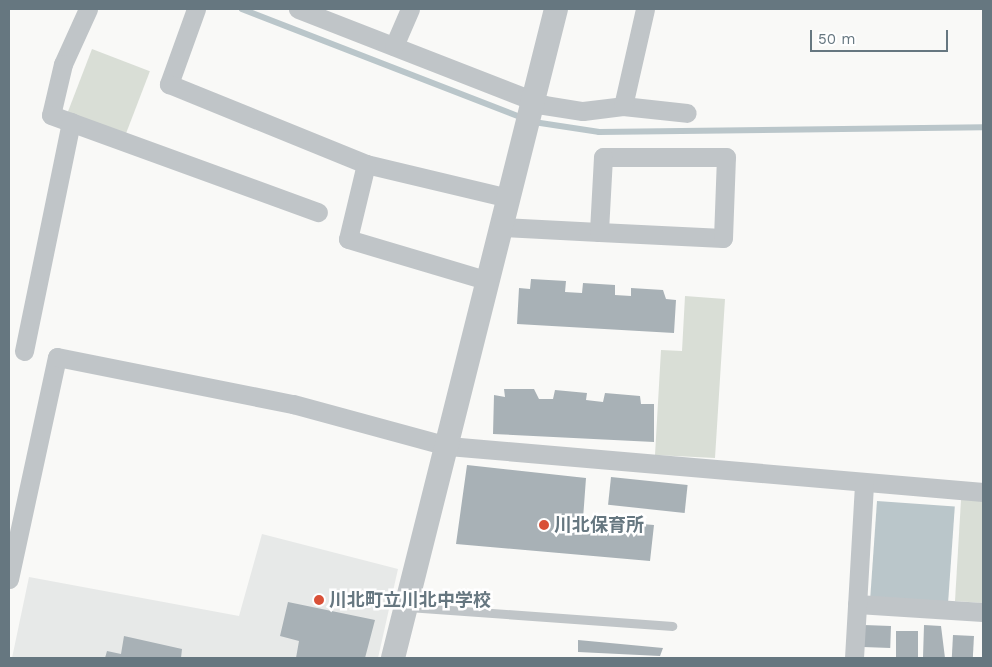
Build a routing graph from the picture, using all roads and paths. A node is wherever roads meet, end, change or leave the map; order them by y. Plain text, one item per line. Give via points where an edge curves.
1 (88, 9) edge
2 (196, 9) edge
3 (298, 9) edge
4 (410, 9) edge
5 (556, 9) edge
6 (645, 9) edge
7 (394, 46) junction
8 (624, 106) junction
9 (687, 113) dead end
10 (530, 115) junction
11 (71, 122) junction
12 (366, 164) junction
13 (510, 198) junction
14 (318, 212) dead end
15 (502, 227) junction
16 (599, 232) junction
17 (489, 281) junction
18 (24, 350) dead end
19 (448, 446) junction
20 (864, 484) junction
21 (983, 492) edge
22 (9, 579) edge
23 (857, 604) junction
24 (406, 607) junction
25 (983, 612) edge
26 (672, 626) dead end
27 (393, 658) edge
28 (854, 658) edge

1 - 11 street via 63,64 51,115
2 - 12 street via 169,84
3 - 7 street
4 - 7 street
5 - 10 street
6 - 8 street
7 - 10 street
8 - 9 street
8 - 10 street
10 - 13 street
11 - 14 street
11 - 18 street
12 - 13 street
12 - 17 street via 348,239
13 - 15 street
15 - 16 street
15 - 17 street
16 - 16 street via 723,238 726,157 603,156
17 - 19 street
19 - 20 street
19 - 22 street via 293,404 57,357
19 - 24 street
20 - 21 street
20 - 23 street
23 - 25 street
23 - 28 street
24 - 26 lane
24 - 27 street

